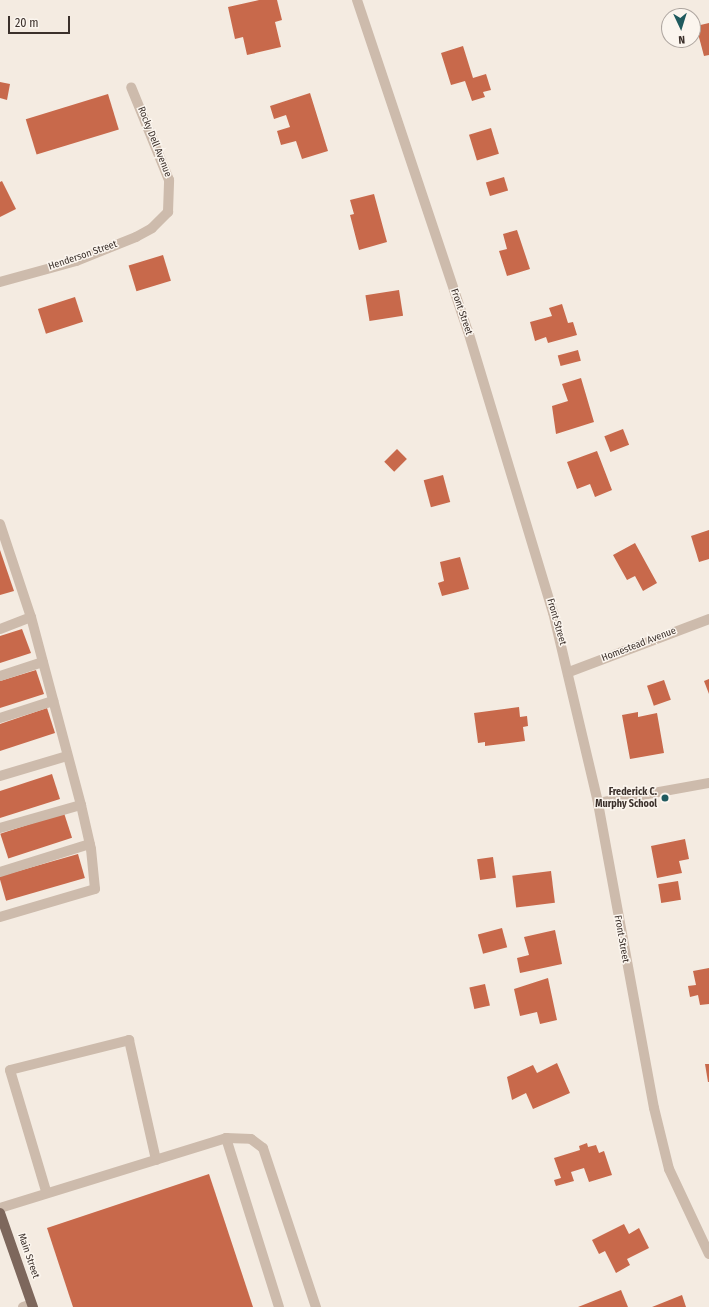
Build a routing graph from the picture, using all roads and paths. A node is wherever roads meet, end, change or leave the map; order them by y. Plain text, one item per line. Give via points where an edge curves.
1 (357, 0) edge
2 (131, 87) dead end
3 (162, 220) joint
4 (0, 282) edge
5 (0, 524) edge
6 (31, 617) junction
7 (709, 618) edge
8 (0, 629) edge
9 (43, 662) junction
10 (570, 672) junction
11 (0, 676) edge
12 (53, 701) junction
13 (0, 718) edge
14 (67, 756) junction
15 (0, 776) edge
16 (709, 783) edge
17 (598, 803) junction
18 (81, 805) junction
19 (0, 828) edge
20 (90, 844) junction
21 (0, 872) edge
22 (0, 917) edge
23 (226, 1138) junction
24 (156, 1160) junction
25 (46, 1191) junction
26 (0, 1208) edge
27 (0, 1213) edge
28 (709, 1254) edge
29 (29, 1306) edge
30 (279, 1307) edge
31 (316, 1307) edge

1 - 10 street, Front Street via 470,338
2 - 3 street, Rocky Dell Avenue via 169,180 170,204
3 - 4 street, Henderson Street via 136,237 76,261
5 - 6 street
6 - 8 street
6 - 9 street
7 - 10 street, Homestead Avenue
9 - 11 street
9 - 12 street
10 - 17 street, Front Street
12 - 13 street
12 - 14 street
14 - 15 street
14 - 18 street
16 - 17 street
17 - 28 street, Front Street via 654,1108 669,1169
18 - 19 street
18 - 20 street
20 - 21 street
20 - 22 street via 95,889
23 - 24 street
23 - 30 street
23 - 31 street via 251,1139 263,1148
24 - 25 street
24 - 25 street via 129,1040 10,1070
25 - 26 street
27 - 29 main road, Main Street

